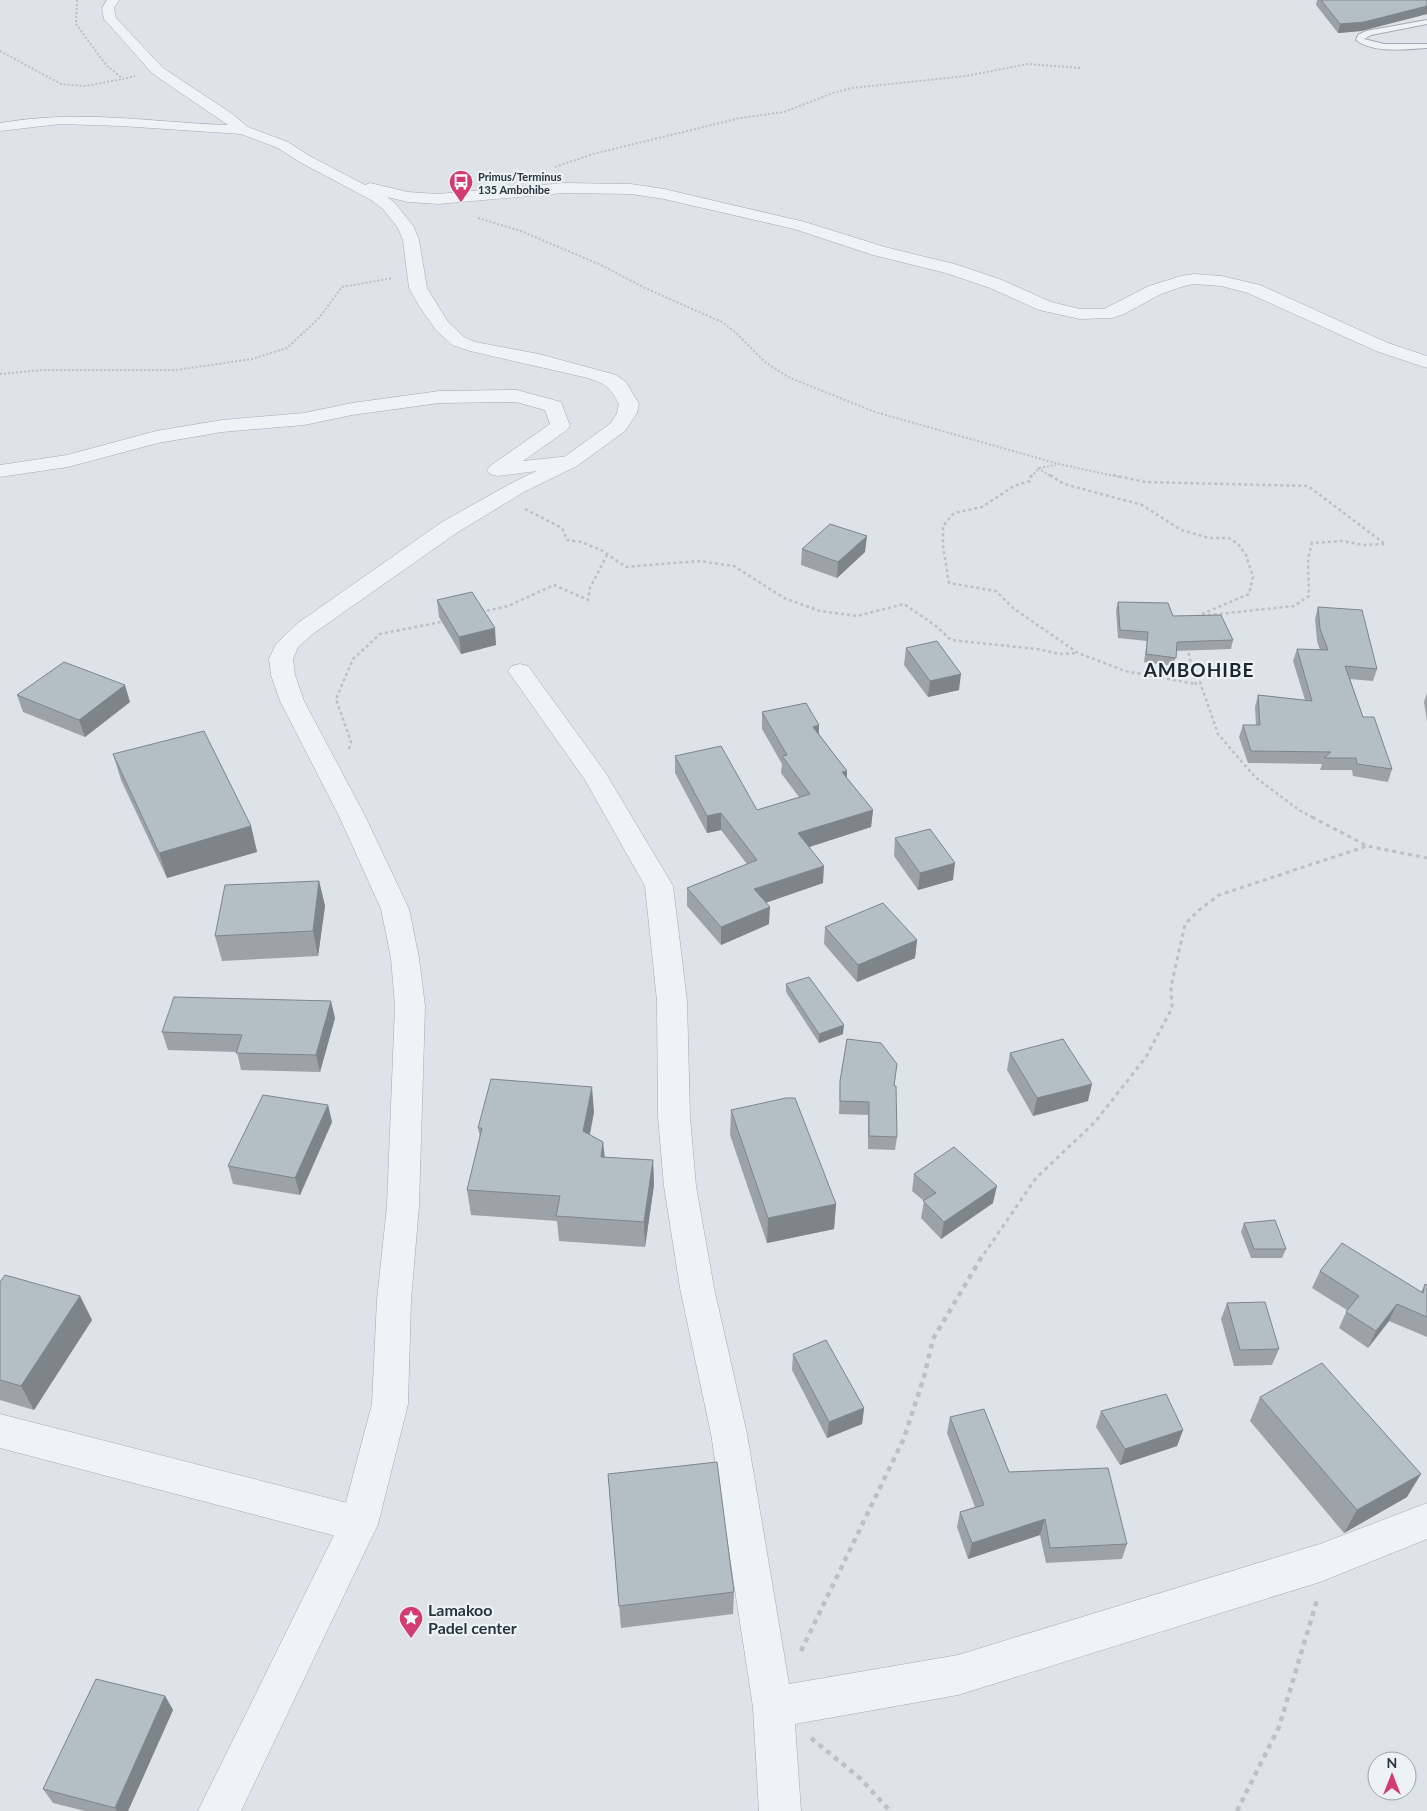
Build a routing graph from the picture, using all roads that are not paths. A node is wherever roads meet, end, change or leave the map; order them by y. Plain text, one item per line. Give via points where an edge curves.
1 (113, 0) edge
2 (1427, 22) edge
3 (1427, 46) edge
4 (0, 127) edge
5 (243, 130) junction
6 (355, 184) junction
7 (1427, 362) edge
8 (570, 462) junction
9 (0, 471) edge
10 (520, 671) dead end
11 (0, 1431) edge
12 (1427, 1521) edge
13 (359, 1524) junction
14 (773, 1707) junction
15 (219, 1811) edge
16 (780, 1811) edge

1 - 5 street via 108,8 110,19 158,71
2 - 3 lane via 1370,33 1360,40 1388,46
4 - 5 street via 40,121 97,120
5 - 6 street via 283,145
6 - 7 street via 425,198 564,188 632,189 664,194 781,220 879,251 952,268 1045,306 1080,314 1106,314 1181,281 1221,281 1254,288 1382,348
6 - 8 street via 389,206 406,227 412,240 418,288 442,326 458,341 595,374 619,386 629,404 618,427
8 - 9 street via 497,470 560,426 554,406 518,396 439,397 304,419 222,426 156,437 68,461
8 - 13 street via 517,488 419,548 306,628 284,651 281,659 292,701 395,909 410,1006 403,1206 394,1300 390,1404
10 - 14 street via 596,778 659,886 672,1001 674,1117 680,1186 697,1288 729,1434
11 - 13 street
12 - 14 street via 1320,1564 958,1675
13 - 15 street
14 - 16 street

